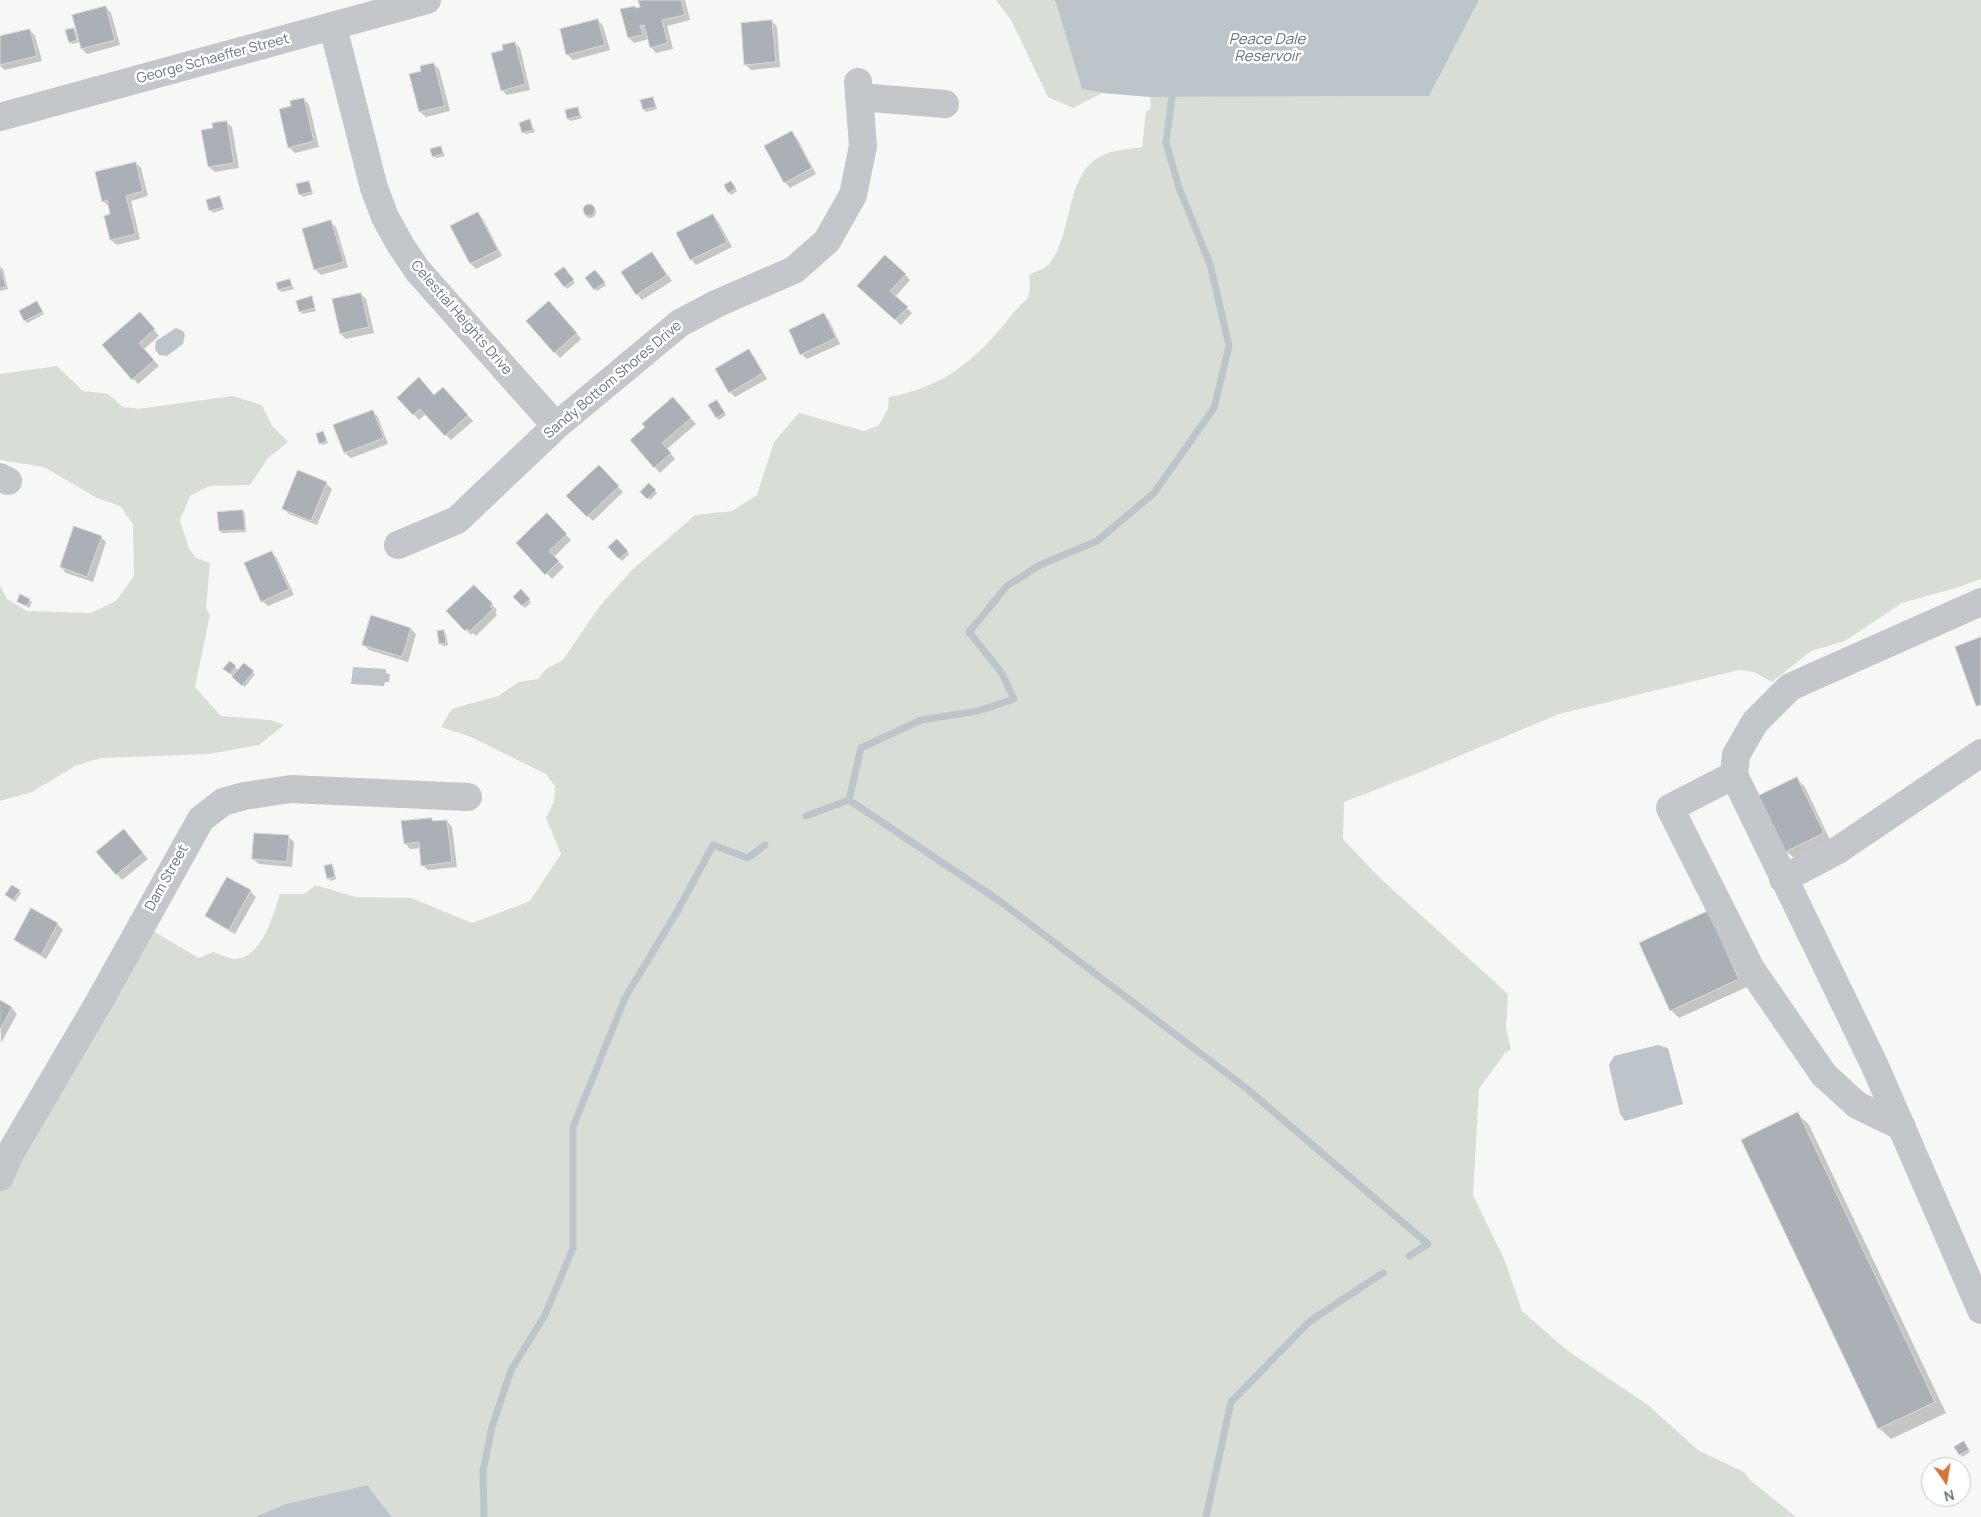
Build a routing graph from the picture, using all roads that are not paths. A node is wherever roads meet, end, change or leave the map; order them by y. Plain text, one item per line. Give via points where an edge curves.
1 (427, 0) edge
2 (333, 27) junction
3 (945, 104) dead end
4 (0, 117) edge
5 (556, 426) junction
6 (398, 545) dead end
7 (1981, 602) edge
8 (1981, 754) edge
9 (1734, 775) junction
10 (468, 797) dead end
11 (1783, 879) junction
12 (1902, 1128) junction
13 (0, 1177) edge
14 (1981, 1310) edge

1 - 2 street, George Schaeffer Street
2 - 4 street, George Schaeffer Street
2 - 5 street, Celestial Heights Drive via 374,188 401,246 418,271
3 - 5 street, Sandy Bottom Shores Drive via 859,89 863,146 853,195 827,241 794,270 680,322
5 - 6 street, Sandy Bottom Shores Drive via 457,520
7 - 9 street via 1790,687 1755,722 1736,755
8 - 11 street via 1838,850
9 - 11 street
9 - 12 street via 1670,808 1752,969 1824,1075 1857,1105
10 - 13 street, Dam Street via 291,789 223,802 200,819 8,1157
11 - 12 street
12 - 14 street

